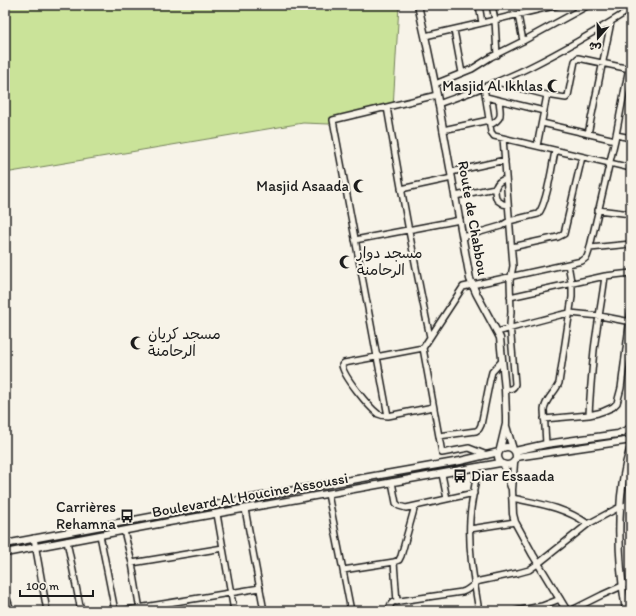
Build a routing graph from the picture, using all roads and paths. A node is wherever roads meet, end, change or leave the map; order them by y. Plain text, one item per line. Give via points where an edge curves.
1 (418, 5) edge
2 (479, 5) edge
3 (492, 5) edge
4 (558, 5) edge
5 (577, 5) edge
6 (589, 5) edge
7 (631, 9) edge
8 (578, 11) junction
9 (518, 15) junction
10 (495, 20) junction
11 (611, 22) junction
12 (482, 23) junction
13 (454, 30) junction
14 (425, 36) junction
15 (523, 41) junction
16 (497, 55) junction
17 (631, 57) edge
18 (602, 64) junction
19 (630, 69) edge
20 (462, 73) junction
21 (497, 82) junction
22 (435, 84) junction
23 (484, 87) junction
24 (548, 94) junction
25 (437, 95) junction
26 (486, 97) junction
27 (499, 100) junction
28 (438, 104) junction
29 (387, 108) junction
30 (544, 111) junction
31 (489, 122) junction
32 (542, 123) junction
33 (443, 130) junction
34 (588, 134) junction
35 (503, 138) junction
36 (615, 138) junction
37 (631, 138) edge
38 (537, 146) junction
39 (555, 151) junction
40 (582, 157) junction
41 (505, 160) junction
42 (610, 164) junction
43 (631, 168) edge
44 (452, 175) junction
45 (506, 179) junction
46 (495, 188) junction
47 (401, 189) junction
48 (455, 196) junction
49 (508, 204) junction
50 (598, 210) junction
51 (631, 214) edge
52 (460, 220) junction
53 (509, 221) junction
54 (409, 230) junction
55 (463, 237) junction
56 (354, 240) junction
57 (631, 244) edge
58 (512, 247) junction
59 (590, 248) junction
60 (568, 264) junction
61 (631, 273) edge
62 (604, 276) junction
63 (510, 277) junction
64 (572, 283) junction
65 (472, 285) junction
66 (510, 297) junction
67 (631, 310) edge
68 (570, 313) junction
69 (600, 316) junction
70 (630, 322) edge
71 (510, 328) junction
72 (497, 332) junction
73 (430, 337) junction
74 (423, 348) junction
75 (376, 357) junction
76 (502, 361) junction
77 (505, 390) junction
78 (434, 407) junction
79 (589, 415) junction
80 (388, 416) junction
81 (544, 419) junction
82 (506, 424) junction
83 (631, 429) edge
84 (439, 436) junction
85 (631, 438) edge
86 (546, 444) junction
87 (631, 446) edge
88 (499, 450) junction
89 (487, 455) junction
90 (514, 455) junction
91 (502, 464) junction
92 (477, 467) junction
93 (442, 474) junction
94 (631, 479) edge
95 (392, 482) junction
96 (512, 490) junction
97 (328, 494) junction
98 (474, 494) junction
99 (512, 498) junction
100 (446, 499) junction
101 (630, 503) edge
102 (415, 506) junction
103 (620, 507) junction
104 (245, 509) junction
105 (217, 514) junction
106 (515, 522) junction
107 (588, 524) junction
108 (470, 529) junction
109 (124, 531) junction
110 (100, 535) junction
111 (34, 538) junction
112 (67, 541) junction
113 (5, 544) edge
114 (35, 547) junction
115 (223, 548) junction
116 (5, 553) edge
117 (394, 562) junction
118 (132, 563) junction
119 (539, 563) junction
120 (343, 570) junction
121 (630, 582) edge
122 (474, 583) junction
123 (622, 586) junction
124 (260, 588) junction
125 (5, 592) edge
126 (231, 593) junction
127 (631, 593) edge
128 (560, 599) junction
129 (397, 602) junction
130 (140, 609) edge
131 (11, 611) edge
132 (47, 611) edge
133 (81, 611) edge
134 (115, 611) edge
135 (120, 611) edge
136 (234, 611) edge
137 (264, 611) edge
138 (351, 611) edge
139 (388, 611) edge
140 (479, 611) edge
141 (516, 611) edge
142 (568, 611) edge
143 (626, 611) edge

1 - 14 street, Route de Chabbou
2 - 12 street
3 - 10 street
4 - 9 street
5 - 8 street
6 - 8 street
7 - 11 street
8 - 15 street
9 - 10 street
9 - 15 street
10 - 12 street
10 - 16 street
11 - 18 street
11 - 21 street via 530,67
12 - 13 street
13 - 14 street
13 - 20 street
14 - 22 street, Route de Chabbou
15 - 16 street
16 - 20 street
17 - 19 street
18 - 19 street
18 - 24 street via 577,59 568,97
18 - 34 street
19 - 36 street
20 - 22 street
21 - 23 street
21 - 24 street
22 - 25 street, Route de Chabbou
23 - 26 street
23 - 28 street
24 - 30 street
25 - 28 street, Route de Chabbou
25 - 29 street
26 - 27 street
26 - 31 street
27 - 30 street
27 - 31 street via 500,117 496,122
28 - 33 street, Route de Chabbou
29 - 47 street
29 - 56 street via 333,120
30 - 32 street
31 - 33 street
31 - 35 street via 492,134
32 - 34 street
32 - 38 street
33 - 44 street, Route de Chabbou
34 - 36 street
35 - 38 street
35 - 41 street
36 - 37 street
36 - 42 street
38 - 39 street
39 - 40 street
39 - 53 street via 540,212 535,216
40 - 42 street
40 - 58 street via 564,234
41 - 44 street
41 - 45 street
42 - 43 street
42 - 50 street
44 - 47 street
44 - 48 street, Route de Chabbou
45 - 46 street via 499,182
45 - 49 street
46 - 48 street
46 - 49 street via 497,200
47 - 54 street
48 - 52 street, Route de Chabbou
49 - 53 street
50 - 51 street
50 - 59 street
52 - 54 street
52 - 55 street, Route de Chabbou
53 - 55 street via 501,226
53 - 58 street
54 - 56 street
54 - 73 street
55 - 65 street, Route de Chabbou
56 - 75 street
57 - 59 street
58 - 63 street via 513,266
59 - 60 street via 585,259
60 - 63 street
60 - 64 street
61 - 62 street
62 - 64 street
62 - 69 street
63 - 65 street
63 - 66 street
64 - 66 street
64 - 68 street
65 - 72 street, Route de Chabbou
65 - 73 street via 461,290
66 - 71 street
67 - 70 street
68 - 69 street
68 - 71 street
68 - 81 street via 559,383 545,403
69 - 70 street
69 - 79 street
70 - 79 street via 618,401 609,410
71 - 72 street
71 - 77 street via 515,386
72 - 76 street, Route de Chabbou
73 - 74 street
74 - 75 street
74 - 78 street
75 - 80 street
75 - 80 street via 344,363 342,367 354,387 372,408 380,415
76 - 77 street, Route de Chabbou
76 - 84 street via 492,372 479,429
77 - 82 street, Route de Chabbou
78 - 80 street
78 - 84 street
79 - 81 street
81 - 86 street
82 - 88 street, Route de Chabbou
82 - 90 street, Route de Chabbou
83 - 85 street
83 - 86 street via 618,434
84 - 89 street via 442,453 469,448
85 - 90 street via 625,441
86 - 90 street
87 - 103 street
88 - 89 street, Boulevard Al Houcine Assoussi
88 - 90 street via 506,447
88 - 91 street via 497,456
89 - 111 street, Boulevard Al Houcine Assoussi
90 - 91 street via 509,465
90 - 96 street, Route de Chabbou
91 - 92 street, Boulevard Al Houcine Assoussi
91 - 96 street, Route de Chabbou
92 - 93 street, Boulevard Al Houcine Assoussi
92 - 98 street
93 - 95 street, Boulevard Al Houcine Assoussi
93 - 100 street
94 - 101 street
95 - 97 street, Boulevard Al Houcine Assoussi
95 - 102 street via 398,506
96 - 99 street, Route de Chabbou
97 - 104 street, Boulevard Al Houcine Assoussi
97 - 120 street
98 - 100 street
98 - 108 street
99 - 106 street, Route de Chabbou
99 - 107 street via 551,506 571,513
100 - 102 street
101 - 103 street
101 - 121 street via 627,530
102 - 117 street via 400,558
103 - 107 street
103 - 123 street
104 - 105 street, Boulevard Al Houcine Assoussi
104 - 124 street
105 - 109 street, Boulevard Al Houcine Assoussi
105 - 115 street
106 - 108 street
106 - 119 street, Route de Chabbou
107 - 119 street
108 - 122 street
109 - 110 street, Boulevard Al Houcine Assoussi
109 - 118 street
110 - 112 street, Boulevard Al Houcine Assoussi
110 - 134 street
111 - 113 street, Boulevard Al Houcine Assoussi
111 - 114 street
112 - 114 street, Boulevard Al Houcine Assoussi
112 - 133 street
114 - 116 street, Boulevard Al Houcine Assoussi
114 - 132 street
115 - 118 street
115 - 126 street
117 - 120 street
117 - 129 street
118 - 130 street
119 - 122 street via 529,570
119 - 128 street, Route de Chabbou
120 - 138 street
121 - 123 street
121 - 127 street
122 - 129 street via 462,592
122 - 140 street
123 - 142 street
123 - 143 street
124 - 126 street
124 - 137 street
125 - 131 street
126 - 130 street
126 - 136 street
128 - 141 street via 542,606
128 - 142 street, Route de Chabbou
129 - 139 street via 391,604
130 - 135 street

